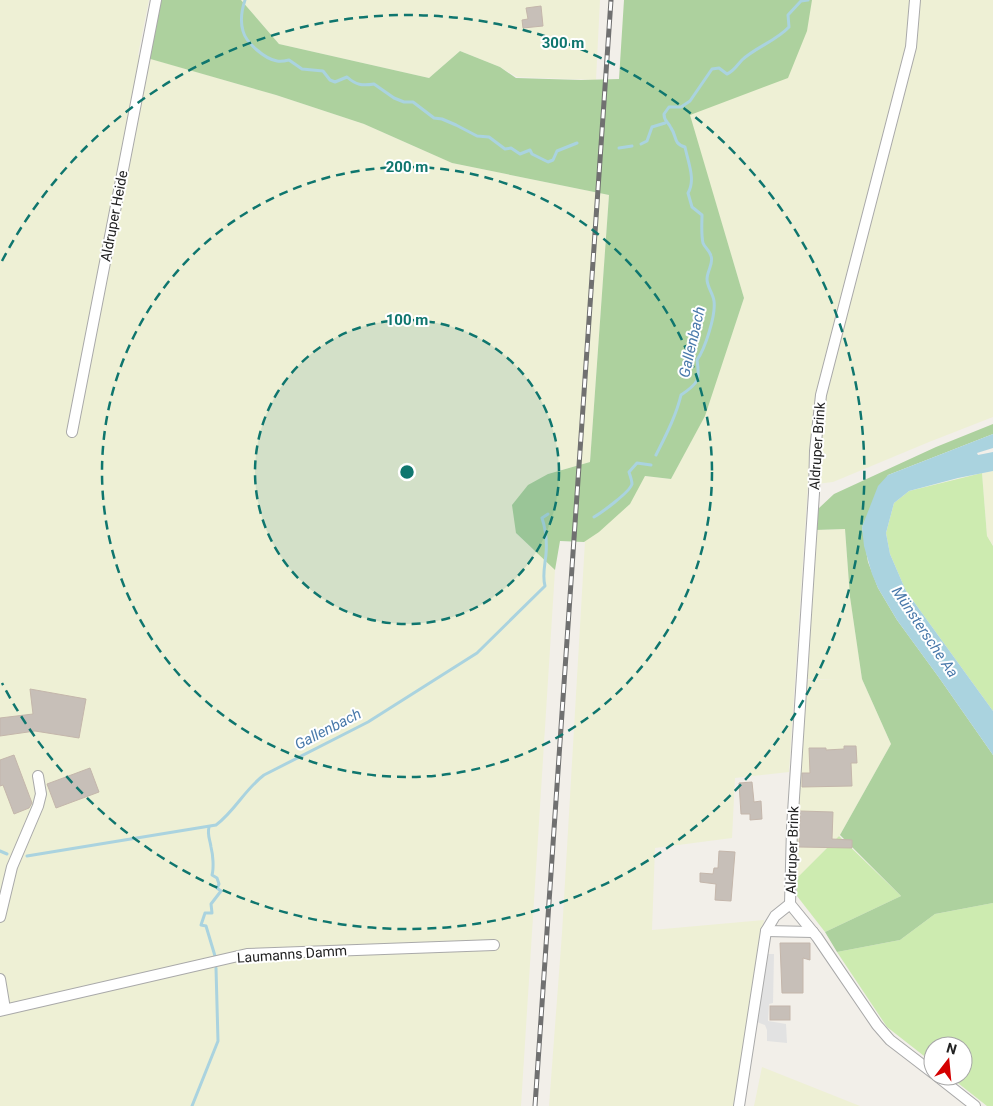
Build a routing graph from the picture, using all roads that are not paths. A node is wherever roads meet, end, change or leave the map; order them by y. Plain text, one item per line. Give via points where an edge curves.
1 (156, 0) edge
2 (915, 0) edge
3 (72, 432) dead end
4 (38, 776) dead end
5 (790, 904) junction
6 (0, 917) edge
7 (766, 932) junction
8 (813, 932) junction
9 (494, 945) dead end
10 (0, 979) edge
11 (3, 1010) edge
12 (923, 1065) edge
13 (950, 1086) edge
14 (739, 1106) edge
15 (975, 1106) edge

1 - 3 street, Aldruper Heide
2 - 5 street, Aldruper Brink via 912,47 821,395 792,828
4 - 6 street via 41,794 38,806 12,866
5 - 7 street, Aldruper Brink via 775,916
5 - 8 street, Aldruper Brink
7 - 8 street
7 - 14 street, Aldruper Brink
8 - 12 street, Aldruper Brink via 877,1025 890,1040
9 - 11 street, Laumanns Damm via 247,954
10 - 11 street, Laumanns Damm
13 - 15 street

